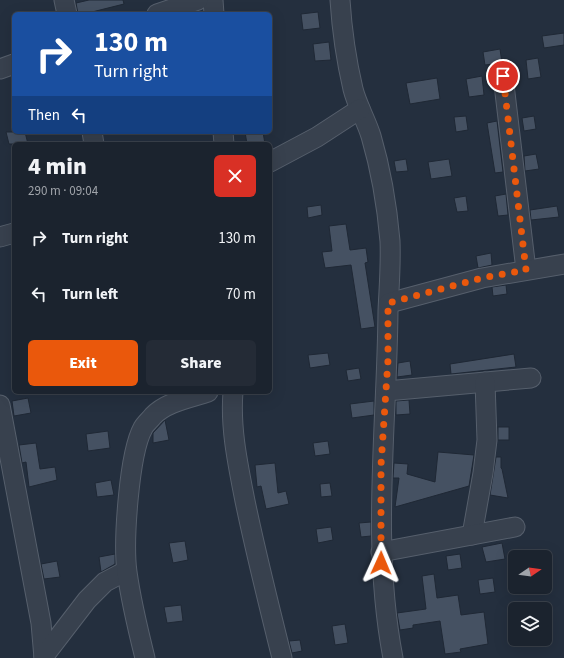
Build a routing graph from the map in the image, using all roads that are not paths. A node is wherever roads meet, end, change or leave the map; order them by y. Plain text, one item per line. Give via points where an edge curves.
1 (64, 0) edge
2 (198, 0) edge
3 (213, 0) edge
4 (340, 0) edge
5 (67, 12) edge
6 (163, 12) edge
7 (214, 12) edge
8 (12, 65) edge
9 (0, 69) edge
10 (503, 76) dead end
11 (360, 109) junction
12 (272, 161) edge
13 (12, 234) edge
14 (0, 238) edge
15 (564, 264) edge
16 (526, 270) junction
17 (388, 303) junction
18 (531, 378) dead end
19 (485, 382) junction
20 (386, 391) junction
21 (201, 394) edge
22 (233, 394) edge
23 (0, 405) edge
24 (515, 527) dead end
25 (472, 535) junction
26 (381, 552) junction
27 (126, 570) junction
28 (44, 657) edge
29 (145, 658) edge
30 (282, 658) edge
31 (393, 658) edge

1 - 5 street
2 - 6 street
3 - 7 street
4 - 11 street via 343,44
8 - 9 street
10 - 16 street
11 - 12 street via 317,137
11 - 17 street via 371,135 383,186 390,242
13 - 14 street
15 - 16 street
16 - 17 street via 482,278
17 - 20 street
18 - 19 street
19 - 20 street
19 - 25 street via 487,440
20 - 26 street via 381,465
21 - 27 street via 172,403 154,415 143,428 136,447 129,490
22 - 30 street via 237,462
23 - 28 street
24 - 25 street
25 - 26 street
26 - 31 street via 388,632
27 - 28 street via 105,582 87,600
27 - 29 street

